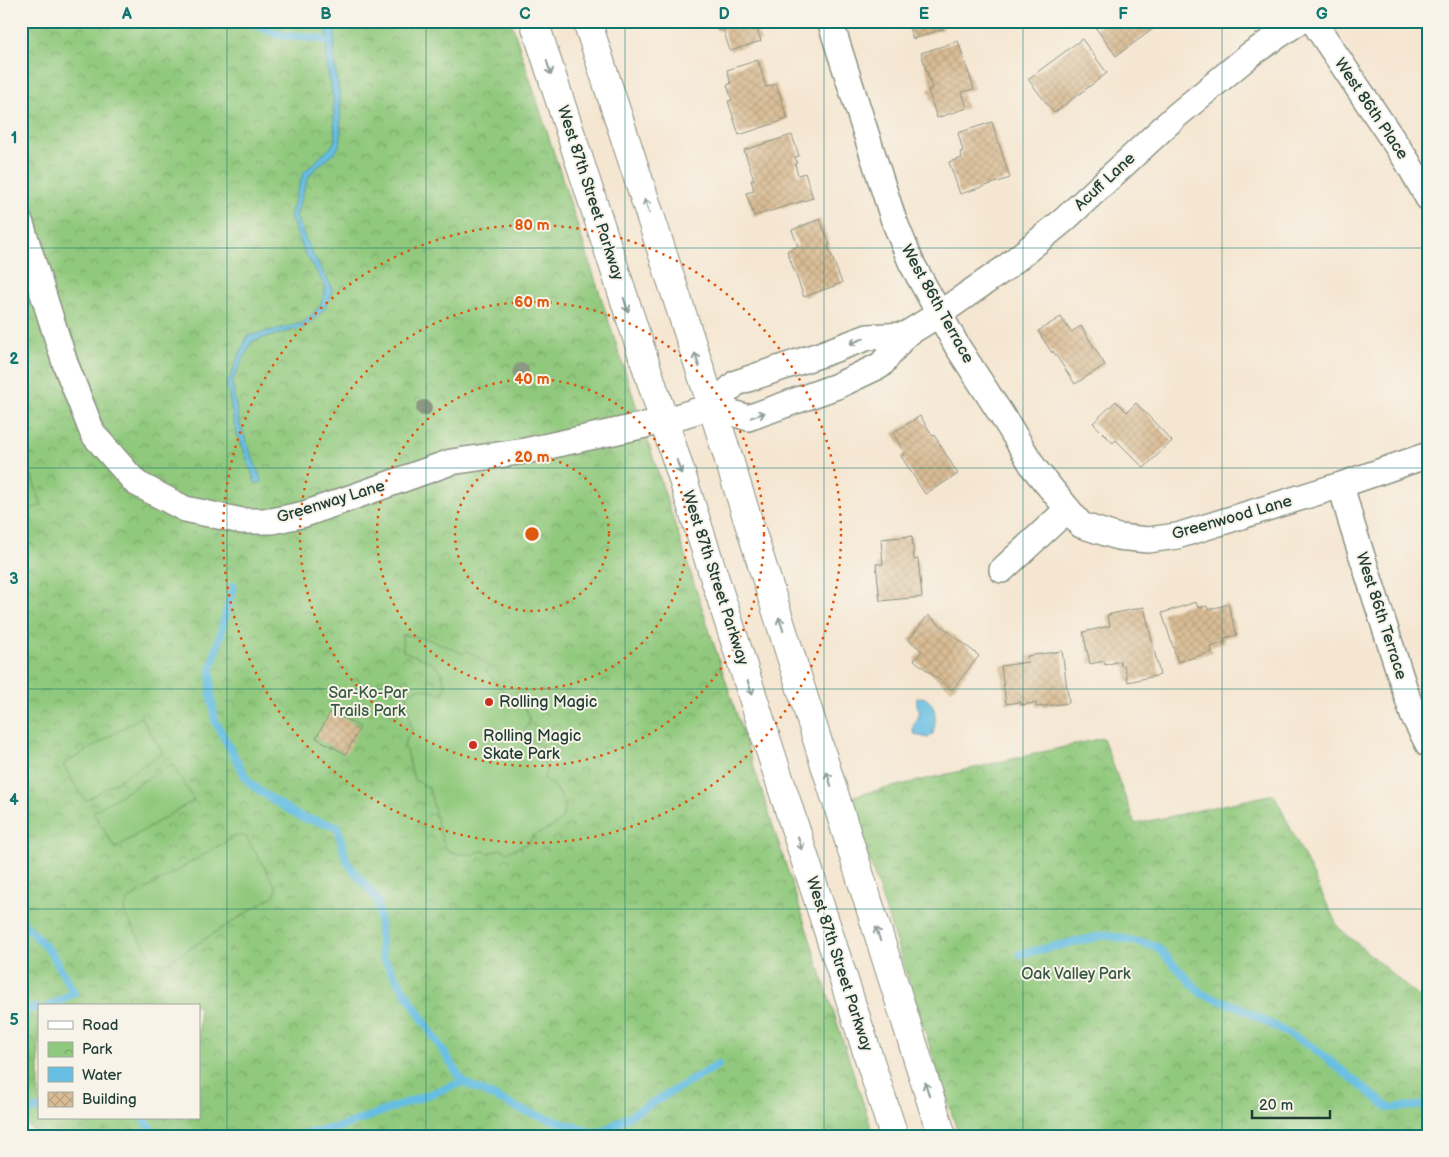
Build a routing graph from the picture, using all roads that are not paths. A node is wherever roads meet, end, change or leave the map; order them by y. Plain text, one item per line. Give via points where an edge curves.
1 (534, 21) edge
2 (587, 21) edge
3 (830, 21) edge
4 (1300, 21) edge
5 (1313, 21) edge
6 (1428, 198) edge
7 (21, 224) edge
8 (939, 314) junction
9 (905, 335) junction
10 (712, 406) junction
11 (664, 421) junction
12 (1428, 454) edge
13 (1341, 485) junction
14 (1068, 509) junction
15 (1002, 570) dead end
16 (1428, 744) edge
17 (894, 1136) edge
18 (942, 1136) edge

1 -> 11 main road, West 87th Street Parkway
10 -> 2 main road
3 - 8 street, West 86th Terrace via 893,218 911,262
4 - 8 street, Acuff Lane via 1251,54 1176,116 1064,220 1004,269
5 - 6 street, West 86th Place via 1407,161
7 - 11 street, Greenway Lane via 65,363 93,434 136,483 185,509 242,521 272,521 305,514 452,462 526,451
8 - 9 street, Acuff Lane
8 - 14 street, West 86th Terrace via 1034,468
9 -> 10 street, Acuff Lane via 868,337 736,383
10 -> 9 street, Acuff Lane via 748,418 828,389 881,365
10 - 11 street, Acuff Lane
18 -> 10 main road
11 -> 17 main road, West 87th Street Parkway
12 - 13 street, Greenwood Lane
13 - 14 street, Greenwood Lane via 1177,536 1148,540 1118,537 1081,525
13 - 16 street, West 86th Terrace via 1413,715
14 - 15 street

